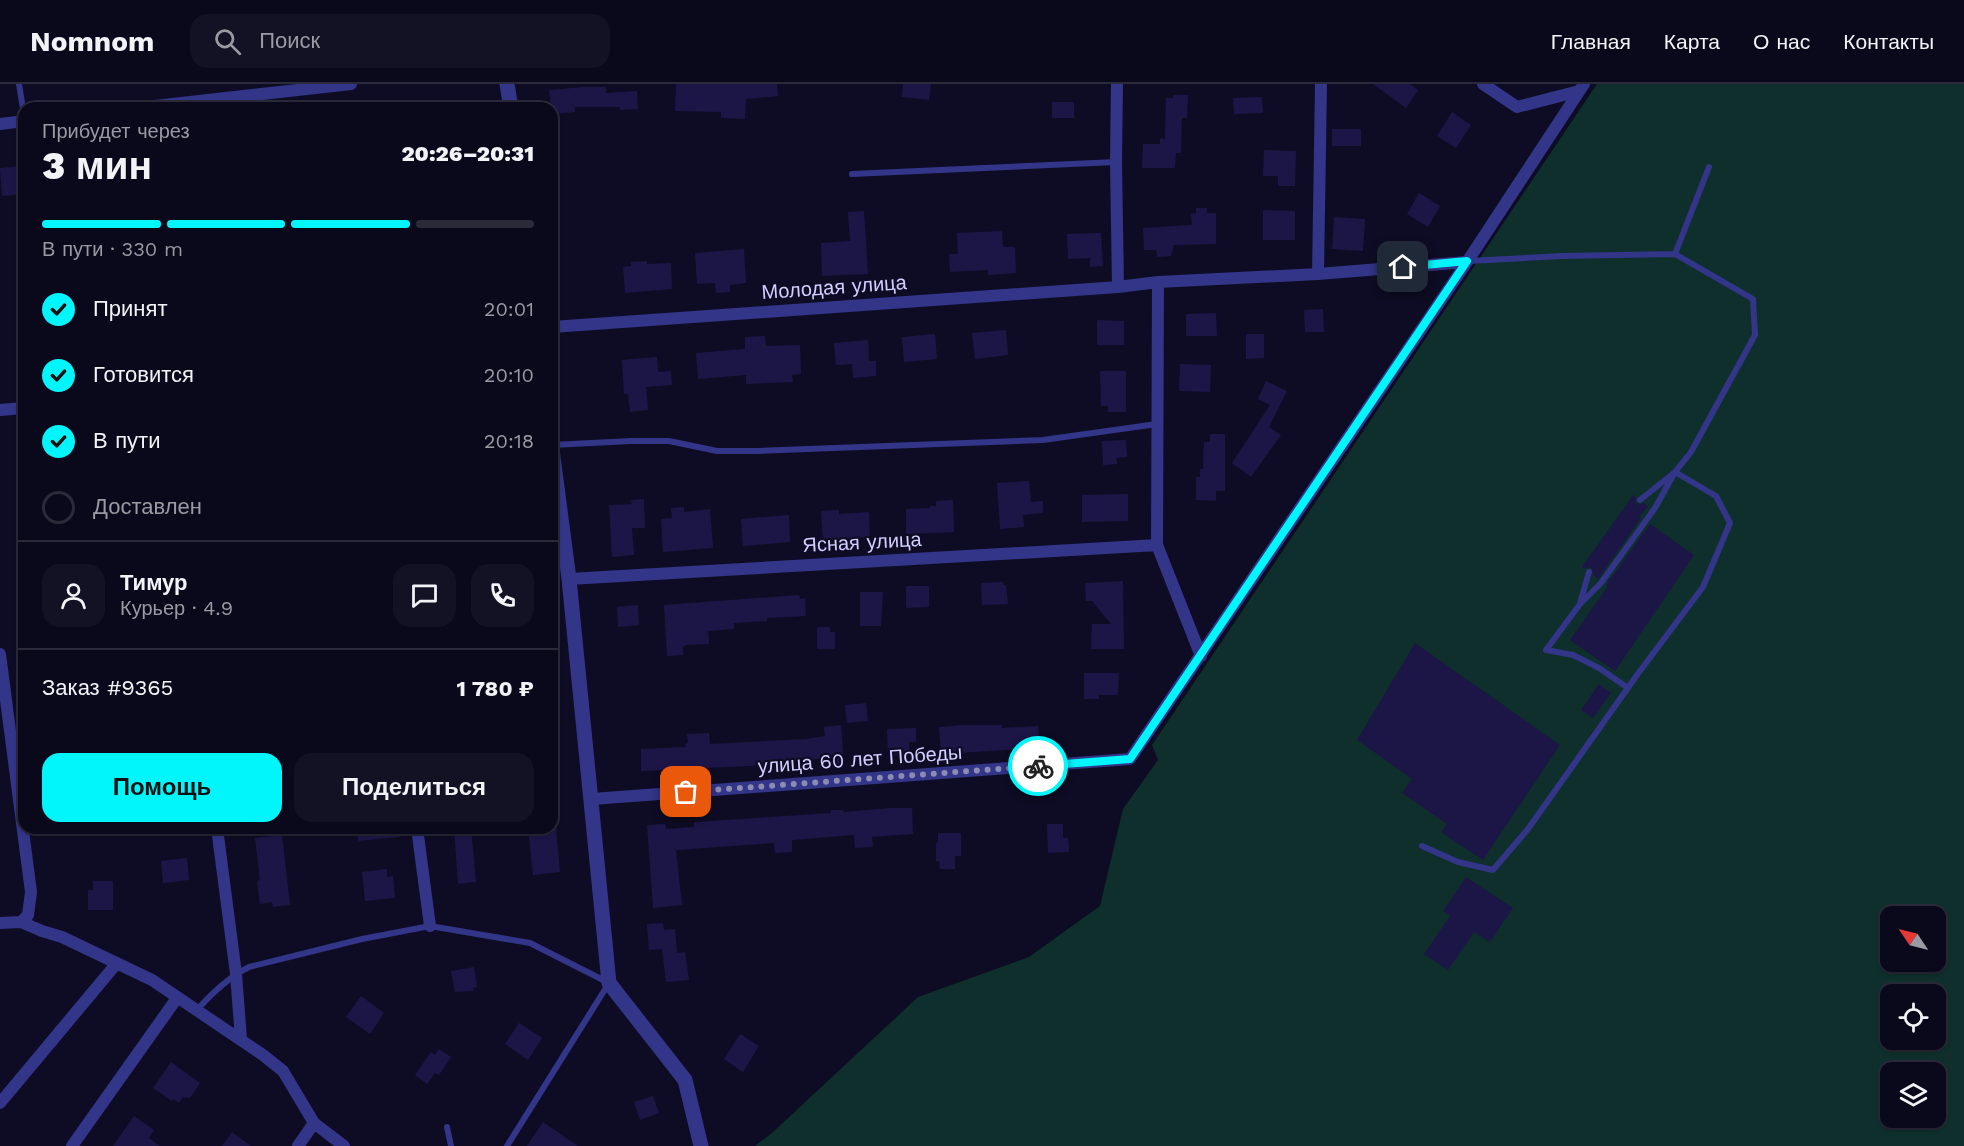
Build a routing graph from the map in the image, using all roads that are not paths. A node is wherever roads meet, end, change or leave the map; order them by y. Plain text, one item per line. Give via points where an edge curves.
1 (19, 84) edge
2 (351, 84) edge
3 (507, 84) edge
4 (1117, 84) edge
5 (1321, 84) edge
6 (1483, 84) edge
7 (1582, 88) edge
8 (22, 102) edge
9 (190, 102) edge
10 (510, 102) edge
11 (18, 122) edge
12 (0, 124) edge
13 (1116, 162) junction
14 (1709, 167) dead end
15 (852, 174) dead end
16 (1675, 254) junction
17 (1467, 261) junction
18 (1318, 274) junction
19 (1158, 282) junction
20 (1118, 287) junction
21 (558, 327) edge
22 (18, 408) edge
23 (0, 410) edge
24 (1157, 424) junction
25 (558, 445) edge
26 (1675, 472) junction
27 (558, 495) edge
28 (1640, 500) dead end
29 (1156, 545) junction
30 (1589, 572) dead end
31 (569, 579) junction
32 (1580, 604) junction
33 (0, 654) edge
34 (1201, 656) junction
35 (1628, 688) junction
36 (18, 792) edge
37 (592, 799) junction
38 (23, 834) edge
39 (218, 834) edge
40 (418, 834) edge
41 (1422, 846) dead end
42 (21, 922) junction
43 (0, 924) edge
44 (430, 926) junction
45 (117, 963) junction
46 (236, 974) junction
47 (609, 983) junction
48 (177, 998) junction
49 (196, 1010) junction
50 (241, 1039) junction
51 (0, 1103) edge
52 (314, 1123) junction
53 (447, 1127) dead end
54 (72, 1146) edge
55 (298, 1146) edge
56 (344, 1146) edge
57 (451, 1146) edge
58 (507, 1146) edge
59 (701, 1146) edge

1 - 8 lane
2 - 9 street
3 - 10 street
4 - 13 street
5 - 18 street
6 - 7 street via 1517,107
7 - 17 street
11 - 12 street
13 - 15 lane
13 - 20 street
14 - 16 lane
16 - 17 lane
16 - 26 lane via 1753,299 1755,335 1691,452
17 - 18 street, Молодая улица
17 - 34 street
18 - 19 street, Молодая улица
19 - 20 street, Молодая улица
19 - 24 street
20 - 21 street, Молодая улица
22 - 23 street
24 - 25 lane via 1042,440 758,451 717,450 660,441
24 - 29 street
26 - 28 lane
26 - 32 lane via 1655,508 1601,583
26 - 35 lane via 1716,496 1730,523 1703,586
27 - 31 street
29 - 31 street, Ясная улица
29 - 34 street
30 - 32 lane
31 - 37 street
32 - 35 lane via 1546,650 1573,655
33 - 36 street
34 - 37 street, улица 60 лет Победы via 1130,759
35 - 41 lane via 1528,829 1493,870 1458,862
37 - 47 street
38 - 42 street via 31,892 28,915
39 - 46 street
40 - 44 street
42 - 43 street
42 - 45 street via 62,936
44 - 46 lane via 362,939 249,967
44 - 47 lane via 530,944
45 - 48 street
45 - 51 street
46 - 49 lane
46 - 50 street
47 - 58 lane
47 - 59 street via 685,1080
48 - 49 street
48 - 54 street
49 - 50 street
50 - 52 street via 283,1071
52 - 55 street
52 - 56 street
53 - 57 lane

